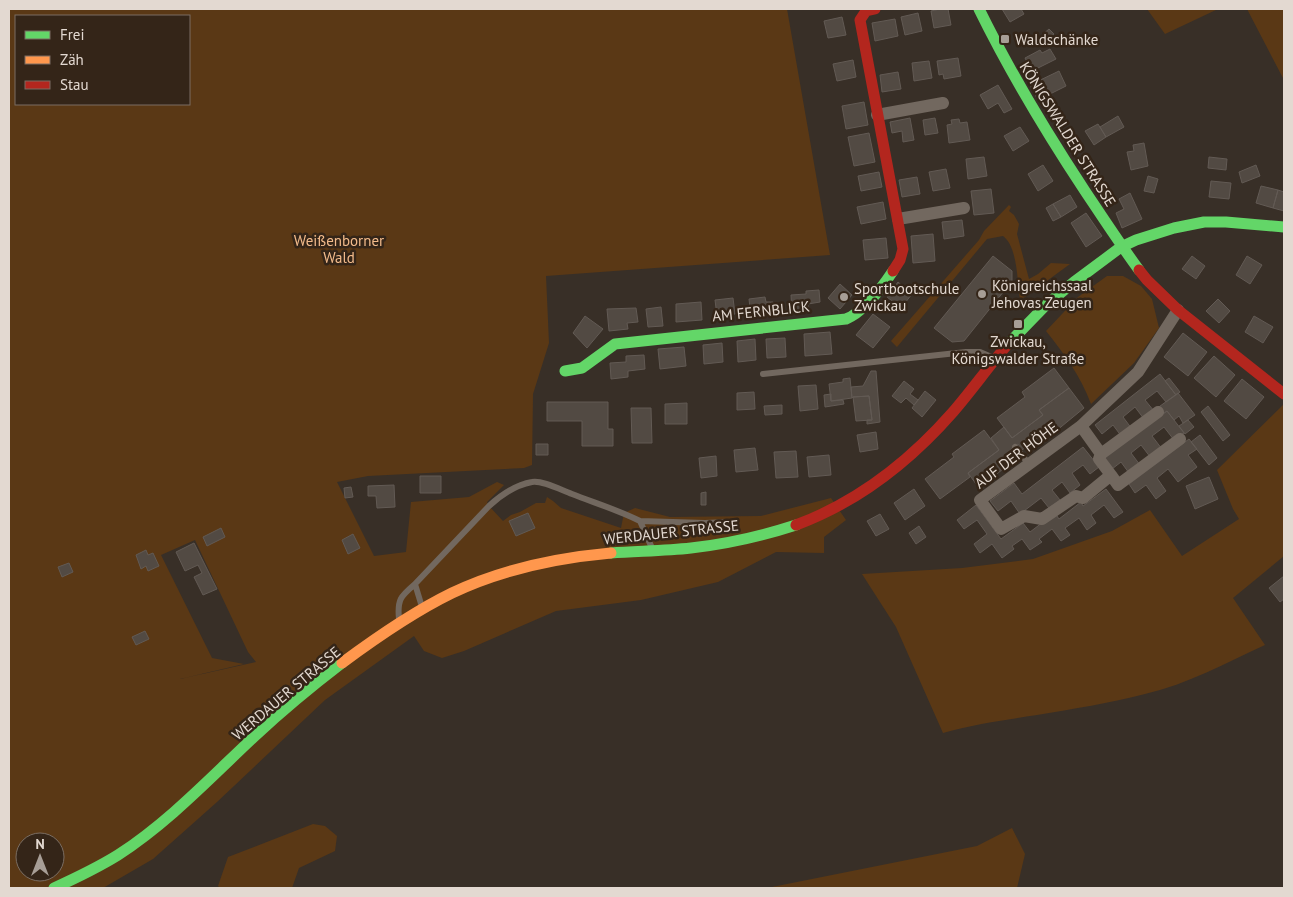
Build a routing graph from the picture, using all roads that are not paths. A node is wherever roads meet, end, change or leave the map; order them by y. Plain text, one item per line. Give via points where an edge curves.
1 (875, 9) edge
2 (979, 9) edge
3 (943, 103) dead end
4 (877, 114) junction
5 (964, 208) dead end
6 (898, 219) junction
7 (1284, 227) edge
8 (1122, 247) junction
9 (1178, 310) junction
10 (996, 359) junction
11 (565, 370) dead end
12 (763, 374) dead end
13 (1284, 394) edge
14 (1158, 412) dead end
15 (1081, 426) junction
16 (1180, 440) dead end
17 (1014, 447) dead end
18 (1100, 454) junction
19 (1029, 464) junction
20 (1111, 475) junction
21 (640, 521) junction
22 (729, 522) dead end
23 (653, 551) junction
24 (415, 584) junction
25 (422, 608) junction
26 (400, 623) junction
27 (54, 888) edge

1 - 4 main road, AM FERNBLICK via 866,11 860,20
2 - 8 main road, KÖNIGSWALDER STRASSE via 1055,146
3 - 4 street
4 - 6 main road, AM FERNBLICK
5 - 6 street
6 - 11 main road, AM FERNBLICK via 903,248 900,260 885,282 850,317 615,344 582,368
7 - 8 main road, WERDAUER STRASSE via 1218,222 1190,224
8 - 9 main road, KÖNIGSWALDER STRASSE via 1147,280
8 - 10 main road, WERDAUER STRASSE via 1081,274 1033,318
9 - 13 main road, KÖNIGSWALDER STRASSE
9 - 15 street, AUF DER HÖHE via 1138,372
10 - 12 lane via 980,352 966,352
10 - 23 main road, WERDAUER STRASSE via 932,436 905,461 854,498 763,536 731,543
14 - 18 street
15 - 18 street, AUF DER HÖHE
15 - 19 street, AUF DER HÖHE
16 - 20 street via 1118,485
17 - 19 lane
18 - 20 street, AUF DER HÖHE via 1099,459
19 - 20 street, AUF DER HÖHE via 980,500 1001,529 1024,516 1042,519 1076,496 1083,498
21 - 22 lane
21 - 23 lane
21 - 24 lane via 552,486 533,482 502,494
23 - 25 main road, WERDAUER STRASSE via 567,558 529,566 457,590
24 - 25 lane
24 - 26 lane via 401,596 398,607
25 - 26 main road, WERDAUER STRASSE
26 - 27 main road, WERDAUER STRASSE via 343,662 283,712 146,836 90,872

